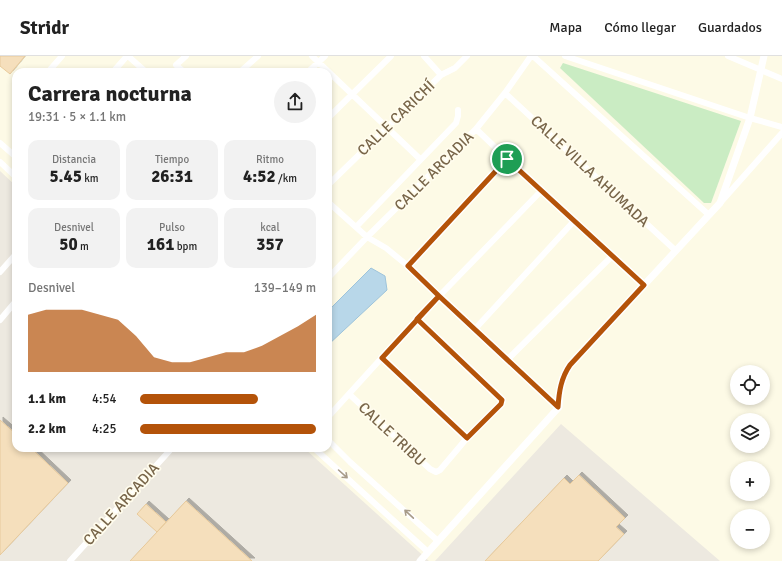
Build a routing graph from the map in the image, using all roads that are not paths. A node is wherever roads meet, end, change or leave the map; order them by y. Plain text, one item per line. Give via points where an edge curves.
1 (62, 56) edge
2 (128, 56) edge
3 (186, 56) edge
4 (258, 56) edge
5 (312, 56) edge
6 (325, 56) edge
7 (391, 56) edge
8 (424, 56) edge
9 (467, 56) edge
10 (532, 56) edge
11 (565, 56) edge
12 (728, 56) edge
13 (764, 56) edge
14 (318, 62) junction
15 (52, 68) edge
16 (117, 68) edge
17 (142, 68) edge
18 (179, 68) edge
19 (244, 68) edge
20 (312, 68) edge
21 (325, 68) edge
22 (762, 70) junction
23 (332, 75) edge
24 (441, 75) junction
25 (782, 79) edge
26 (505, 93) junction
27 (353, 94) junction
28 (458, 110) dead end
29 (332, 114) edge
30 (750, 118) junction
31 (387, 127) junction
32 (782, 127) edge
33 (476, 129) junction
34 (782, 133) edge
35 (0, 143) edge
36 (12, 154) edge
37 (420, 159) junction
38 (507, 159) junction
39 (0, 162) edge
40 (12, 173) edge
41 (332, 181) edge
42 (541, 191) junction
43 (720, 203) junction
44 (332, 206) edge
45 (709, 215) junction
46 (574, 221) junction
47 (356, 227) junction
48 (367, 236) junction
49 (675, 250) junction
50 (612, 256) junction
51 (12, 258) edge
52 (408, 266) junction
53 (0, 272) edge
54 (332, 274) edge
55 (644, 285) junction
56 (439, 296) junction
57 (12, 306) edge
58 (417, 319) junction
59 (0, 320) edge
60 (475, 329) junction
61 (382, 358) junction
62 (507, 360) junction
63 (350, 394) junction
64 (558, 407) junction
65 (332, 413) edge
66 (467, 438) junction
67 (332, 444) edge
68 (168, 452) edge
69 (318, 452) edge
70 (438, 541) junction
71 (428, 552) junction
72 (70, 561) edge
73 (420, 561) edge

1 - 15 street
2 - 16 street
2 - 17 street
3 - 18 street via 176,65
4 - 19 street
5 - 14 street
6 - 14 street
7 - 27 street
8 - 24 street
9 - 24 street, CALLE CARICHÍ via 454,68
10 - 26 street, CALLE ARCADIA
10 - 45 street
11 - 30 street
12 - 22 street
13 - 22 street
14 - 20 street
14 - 21 street
22 - 25 street
22 - 30 street
23 - 27 street
24 - 31 street, CALLE CARICHÍ
26 - 33 street, CALLE ARCADIA
26 - 49 street, CALLE VILLA AHUMADA
27 - 29 street
27 - 31 street
28 - 37 street via 456,123
30 - 32 street
30 - 43 street
31 - 37 street
31 - 41 street, CALLE CARICHÍ
33 - 38 street
33 - 48 street, CALLE ARCADIA
34 - 43 street
35 - 36 street
37 - 47 street
38 - 42 street
38 - 52 street
39 - 40 street
42 - 46 street
42 - 56 street
43 - 45 street
44 - 47 street
45 - 49 street
46 - 50 street
46 - 60 street
47 - 48 street
48 - 52 street
48 - 54 street, CALLE ARCADIA
49 - 55 street
50 - 55 street
50 - 62 street
51 - 53 street
52 - 56 street
55 - 64 street via 570,365 562,381
56 - 58 street
56 - 60 street
57 - 59 street
58 - 61 street
58 - 66 street via 502,400
60 - 62 street
61 - 63 street
61 - 66 street
62 - 64 street
63 - 65 street
63 - 66 street, CALLE TRIBU via 436,472
64 - 70 street
70 -> 67 street
68 - 72 street, CALLE ARCADIA
69 -> 71 street
70 - 71 street
71 - 73 street

